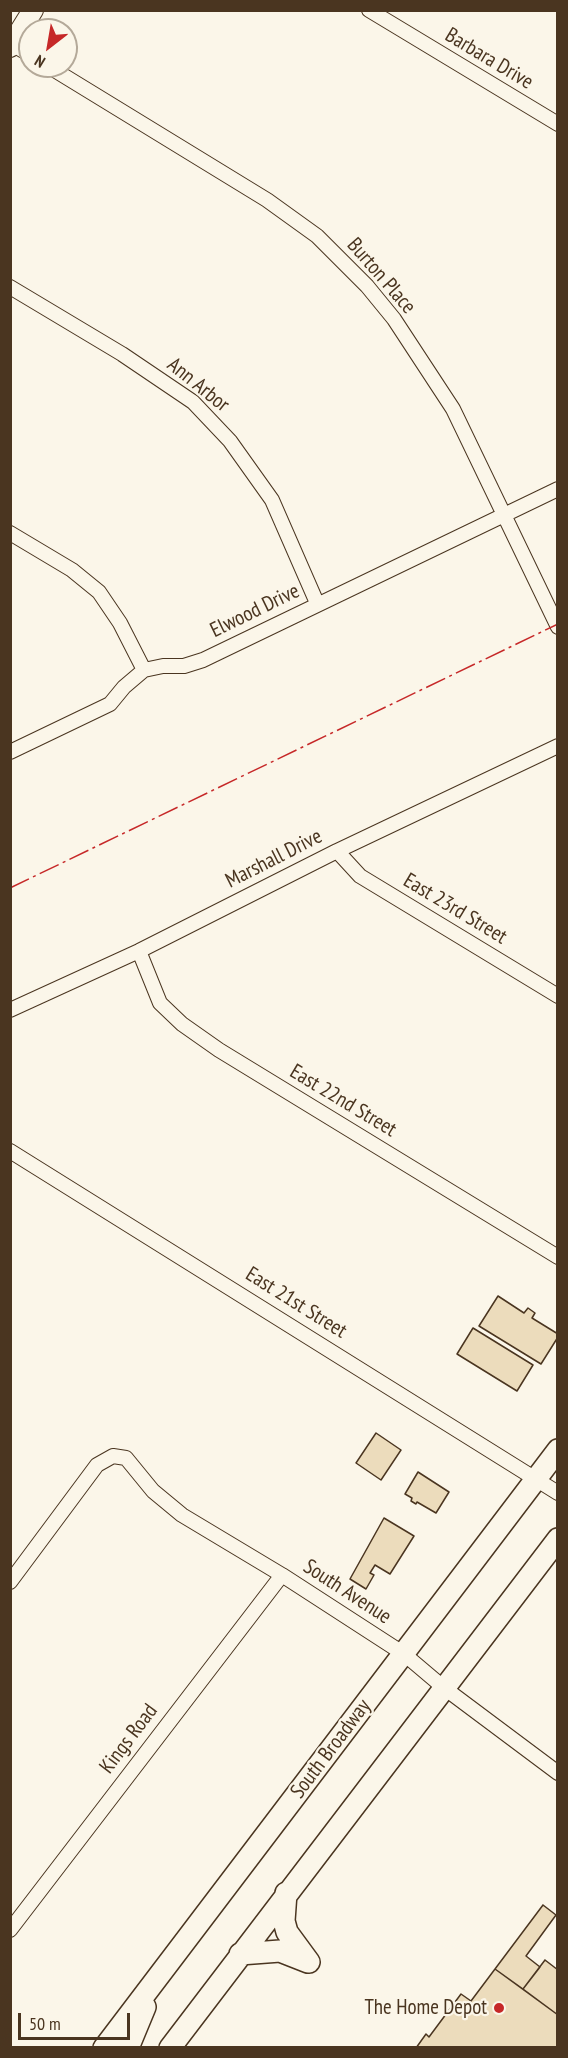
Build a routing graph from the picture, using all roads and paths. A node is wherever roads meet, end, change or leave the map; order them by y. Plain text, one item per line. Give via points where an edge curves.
1 (33, 10) edge
2 (369, 10) edge
3 (11, 46) edge
4 (68, 78) edge
5 (558, 124) edge
6 (10, 287) edge
7 (558, 489) edge
8 (503, 515) junction
9 (10, 533) edge
10 (317, 603) junction
11 (558, 627) edge
12 (144, 670) junction
13 (558, 746) edge
14 (10, 752) edge
15 (337, 850) junction
16 (139, 951) junction
17 (558, 996) edge
18 (10, 1010) edge
19 (10, 1151) edge
20 (558, 1257) edge
21 (558, 1450) edge
22 (536, 1479) junction
23 (558, 1493) edge
24 (558, 1539) edge
25 (282, 1575) junction
26 (10, 1582) edge
27 (404, 1654) junction
28 (443, 1687) junction
29 (558, 1773) edge
30 (286, 1893) junction
31 (10, 1930) edge
32 (240, 1954) junction
33 (156, 1979) junction
34 (104, 2048) edge
35 (128, 2048) edge
36 (170, 2048) edge

1 - 3 main road
2 - 5 street, Barbara Drive
4 - 8 street, Burton Place via 267,200 316,236 367,286 394,319 453,409
6 - 10 street, Ann Arbor via 193,402 230,441 272,500
7 - 8 street, Elwood Drive
8 - 10 street, Elwood Drive
8 - 11 street, Burton Place
9 - 12 street via 72,570 99,592
10 - 12 street, Elwood Drive via 203,660
12 - 14 street via 110,704
13 - 15 street, Marshall Drive
15 - 16 street, Marshall Drive
15 - 17 street, East 23rd Street via 360,876
16 - 18 street, Marshall Drive
16 - 20 street, East 22nd Street via 160,1003 182,1024
19 - 22 street, East 21st Street
21 - 22 main road, South Broadway
22 - 23 street, East 21st Street
22 - 27 main road, South Broadway
24 - 28 main road
25 - 26 street, South Avenue via 182,1515 153,1491 126,1458 113,1456 97,1465
25 - 27 street, South Avenue
25 - 31 street, Kings Road
27 - 28 street, South Avenue
27 - 33 main road, South Broadway
28 - 29 street, South Avenue
28 - 30 main road
30 - 32 main road
30 - 32 main road via 284,1921 292,1941 309,1962 280,1951
32 - 36 main road
33 - 34 main road, South Broadway
33 - 35 main road

